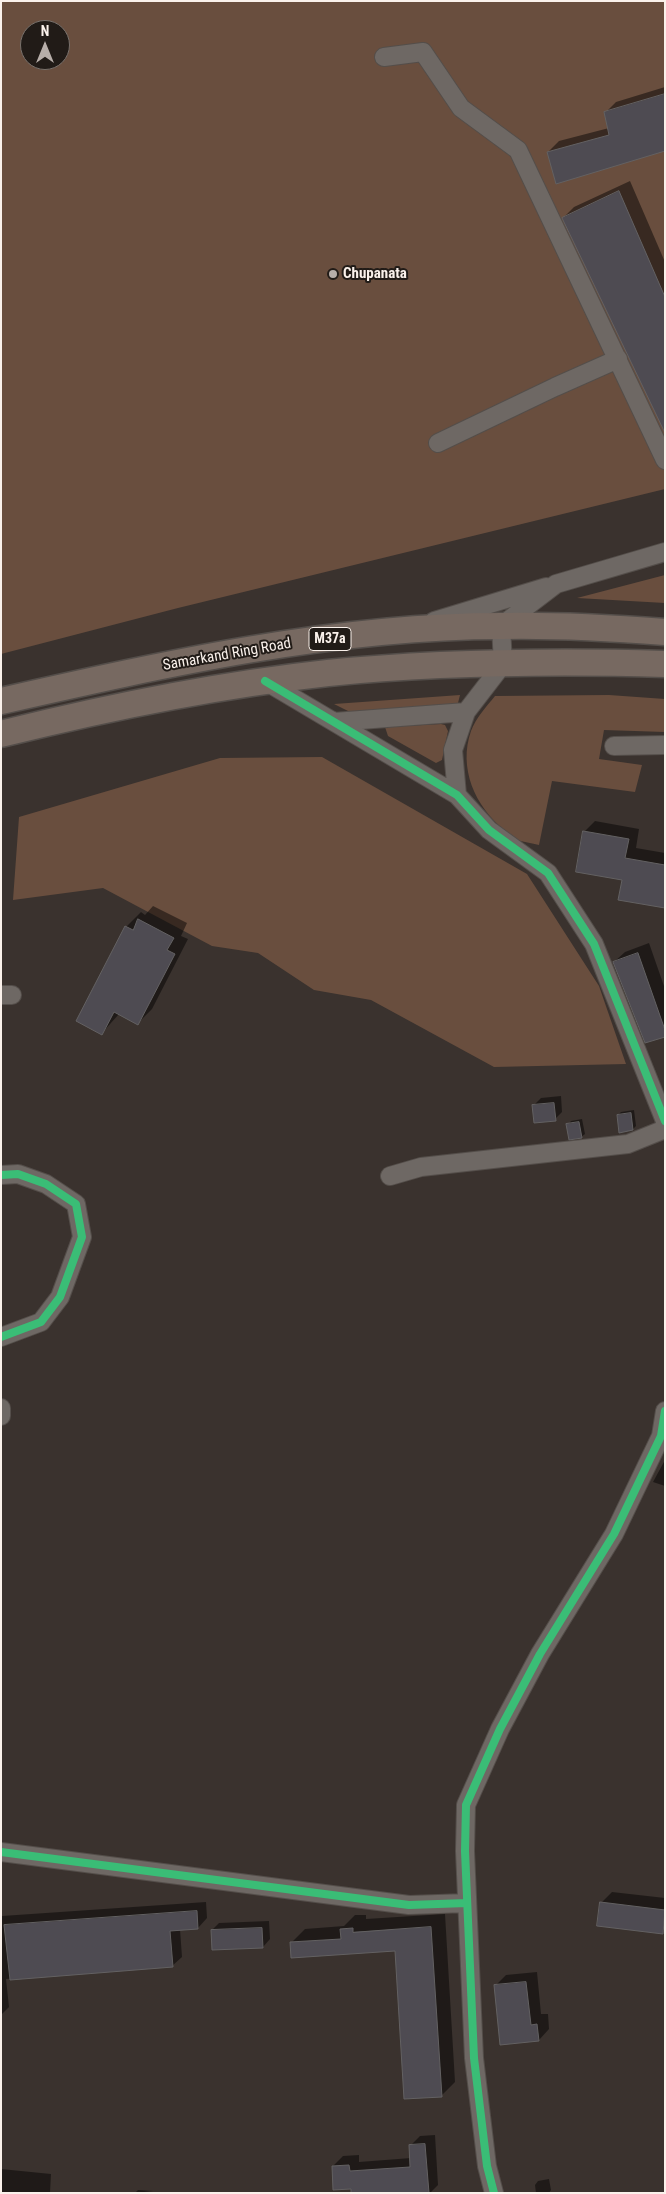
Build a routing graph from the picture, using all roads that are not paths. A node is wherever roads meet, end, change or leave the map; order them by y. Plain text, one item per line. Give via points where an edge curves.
1 (384, 57) dead end
2 (618, 359) junction
3 (438, 443) dead end
4 (663, 452) edge
5 (665, 552) edge
6 (556, 584) junction
7 (501, 626) junction
8 (399, 632) junction
9 (665, 632) edge
10 (503, 664) junction
11 (665, 664) edge
12 (265, 681) junction
13 (1, 701) edge
14 (466, 712) junction
15 (334, 722) junction
16 (1, 734) edge
17 (614, 746) dead end
18 (665, 746) edge
19 (457, 795) junction
20 (665, 1121) edge
21 (665, 1129) edge
22 (1, 1176) edge
23 (390, 1176) dead end
24 (1, 1337) edge
25 (1, 1408) edge
26 (665, 1411) edge
27 (1, 1416) edge
28 (1, 1852) edge
29 (467, 1903) junction
30 (494, 2193) edge

1 - 2 street via 423,52 461,108 518,150
2 - 3 street
2 - 4 street
5 - 6 street
6 - 7 street
6 - 8 street
7 - 8 highway, Samarkand Ring Road / M37a
7 - 9 highway, Samarkand Ring Road / M37a
7 - 10 street
8 - 13 highway, Samarkand Ring Road / M37a via 232,652
10 - 11 highway, Samarkand Ring Road / M37a
10 - 12 highway, Samarkand Ring Road / M37a via 391,668
10 - 14 street
12 - 15 street
12 - 16 highway, Samarkand Ring Road / M37a via 100,710
14 - 15 street
14 - 19 street via 453,750
15 - 19 street
17 - 18 street
19 - 20 street via 489,830 548,873 594,944
21 - 23 street via 628,1144 422,1167
22 - 24 street via 18,1174 46,1184 76,1204 82,1237 60,1296 42,1322
25 - 27 street
26 - 29 street via 661,1436 614,1534 540,1654 500,1728 466,1805
28 - 29 street via 409,1905
29 - 30 street via 474,2058 487,2166

